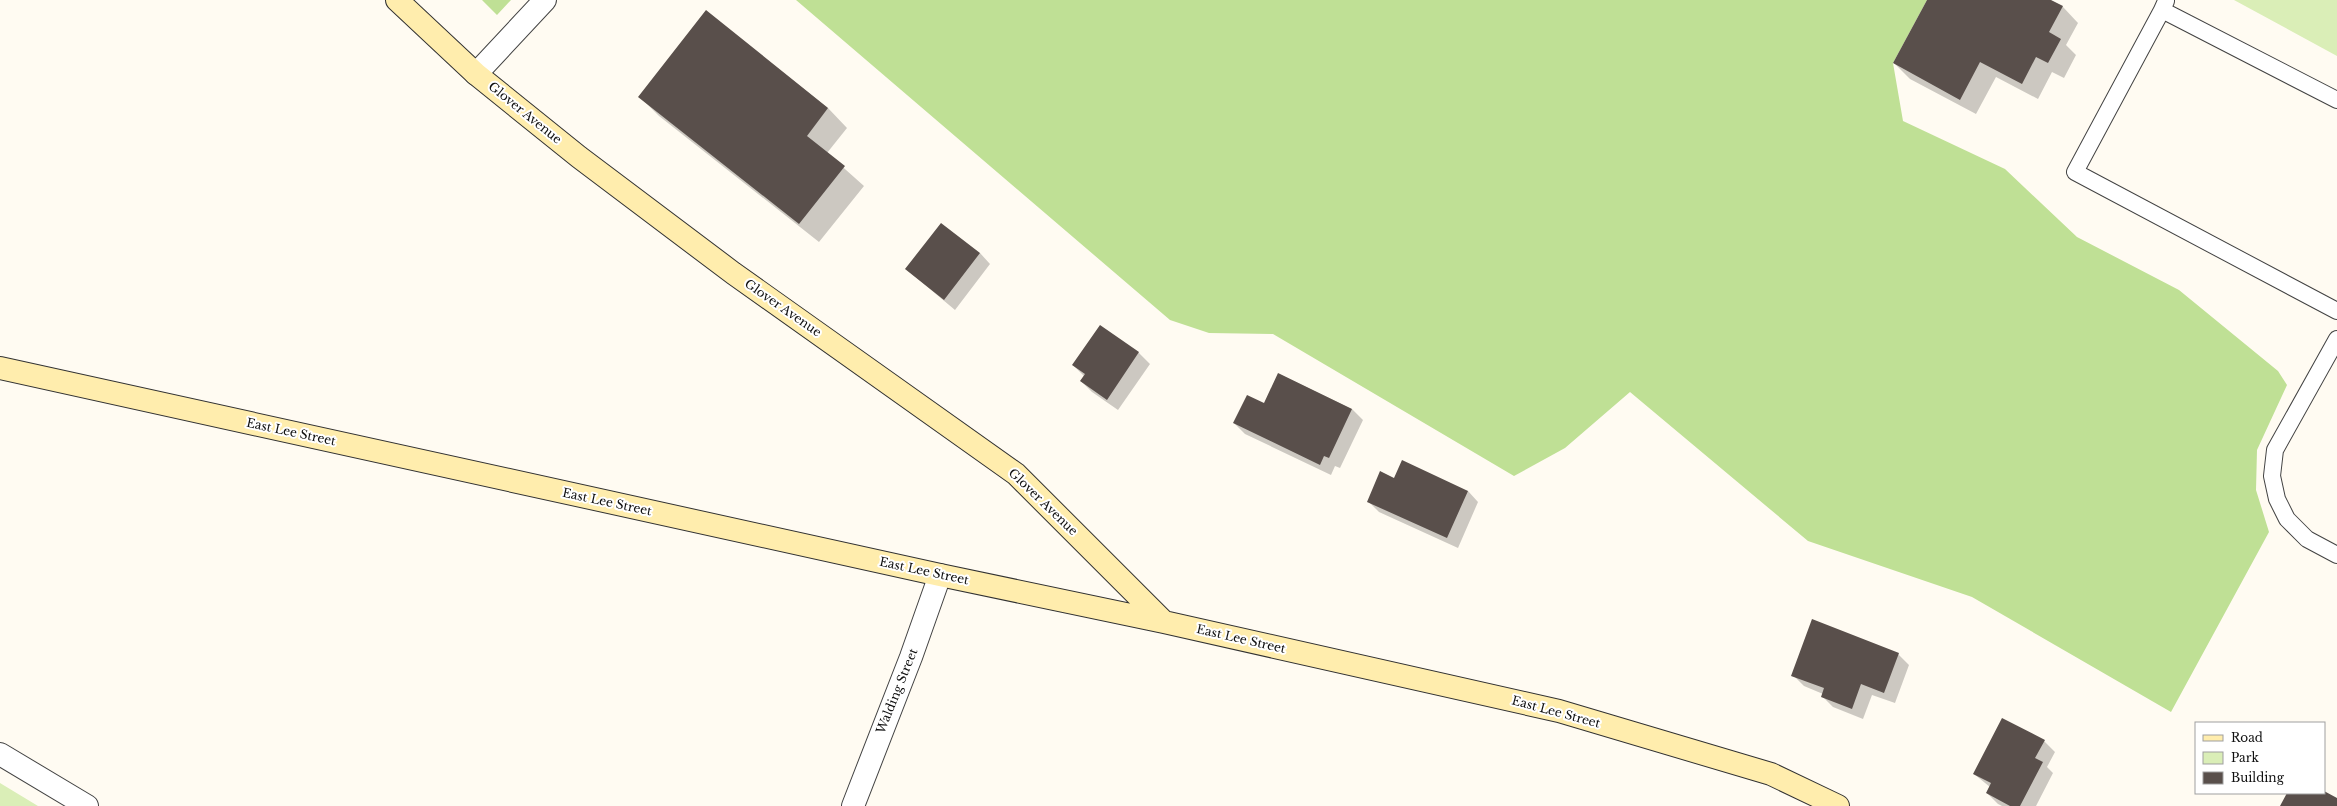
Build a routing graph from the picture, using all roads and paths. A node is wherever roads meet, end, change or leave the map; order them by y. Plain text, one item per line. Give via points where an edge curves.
1 (397, 0) edge
2 (545, 0) edge
3 (2164, 5) edge
4 (476, 74) junction
5 (2337, 100) edge
6 (2337, 312) edge
7 (2337, 339) edge
8 (0, 368) edge
9 (2337, 554) edge
10 (940, 575) junction
11 (1164, 622) junction
12 (0, 754) edge
13 (87, 806) edge
14 (853, 806) edge
15 (1838, 806) edge

1 - 4 main road, Glover Avenue
2 - 4 street
3 - 5 lane
3 - 6 lane via 2075,172
4 - 11 main road, Glover Avenue via 579,157 733,273 1016,474
7 - 9 lane via 2275,450 2272,476 2276,499 2287,519 2307,539
8 - 10 main road, East Lee Street
10 - 11 main road, East Lee Street
10 - 14 street, Walding Street
11 - 15 main road, East Lee Street via 1559,711 1770,774
12 - 13 street

